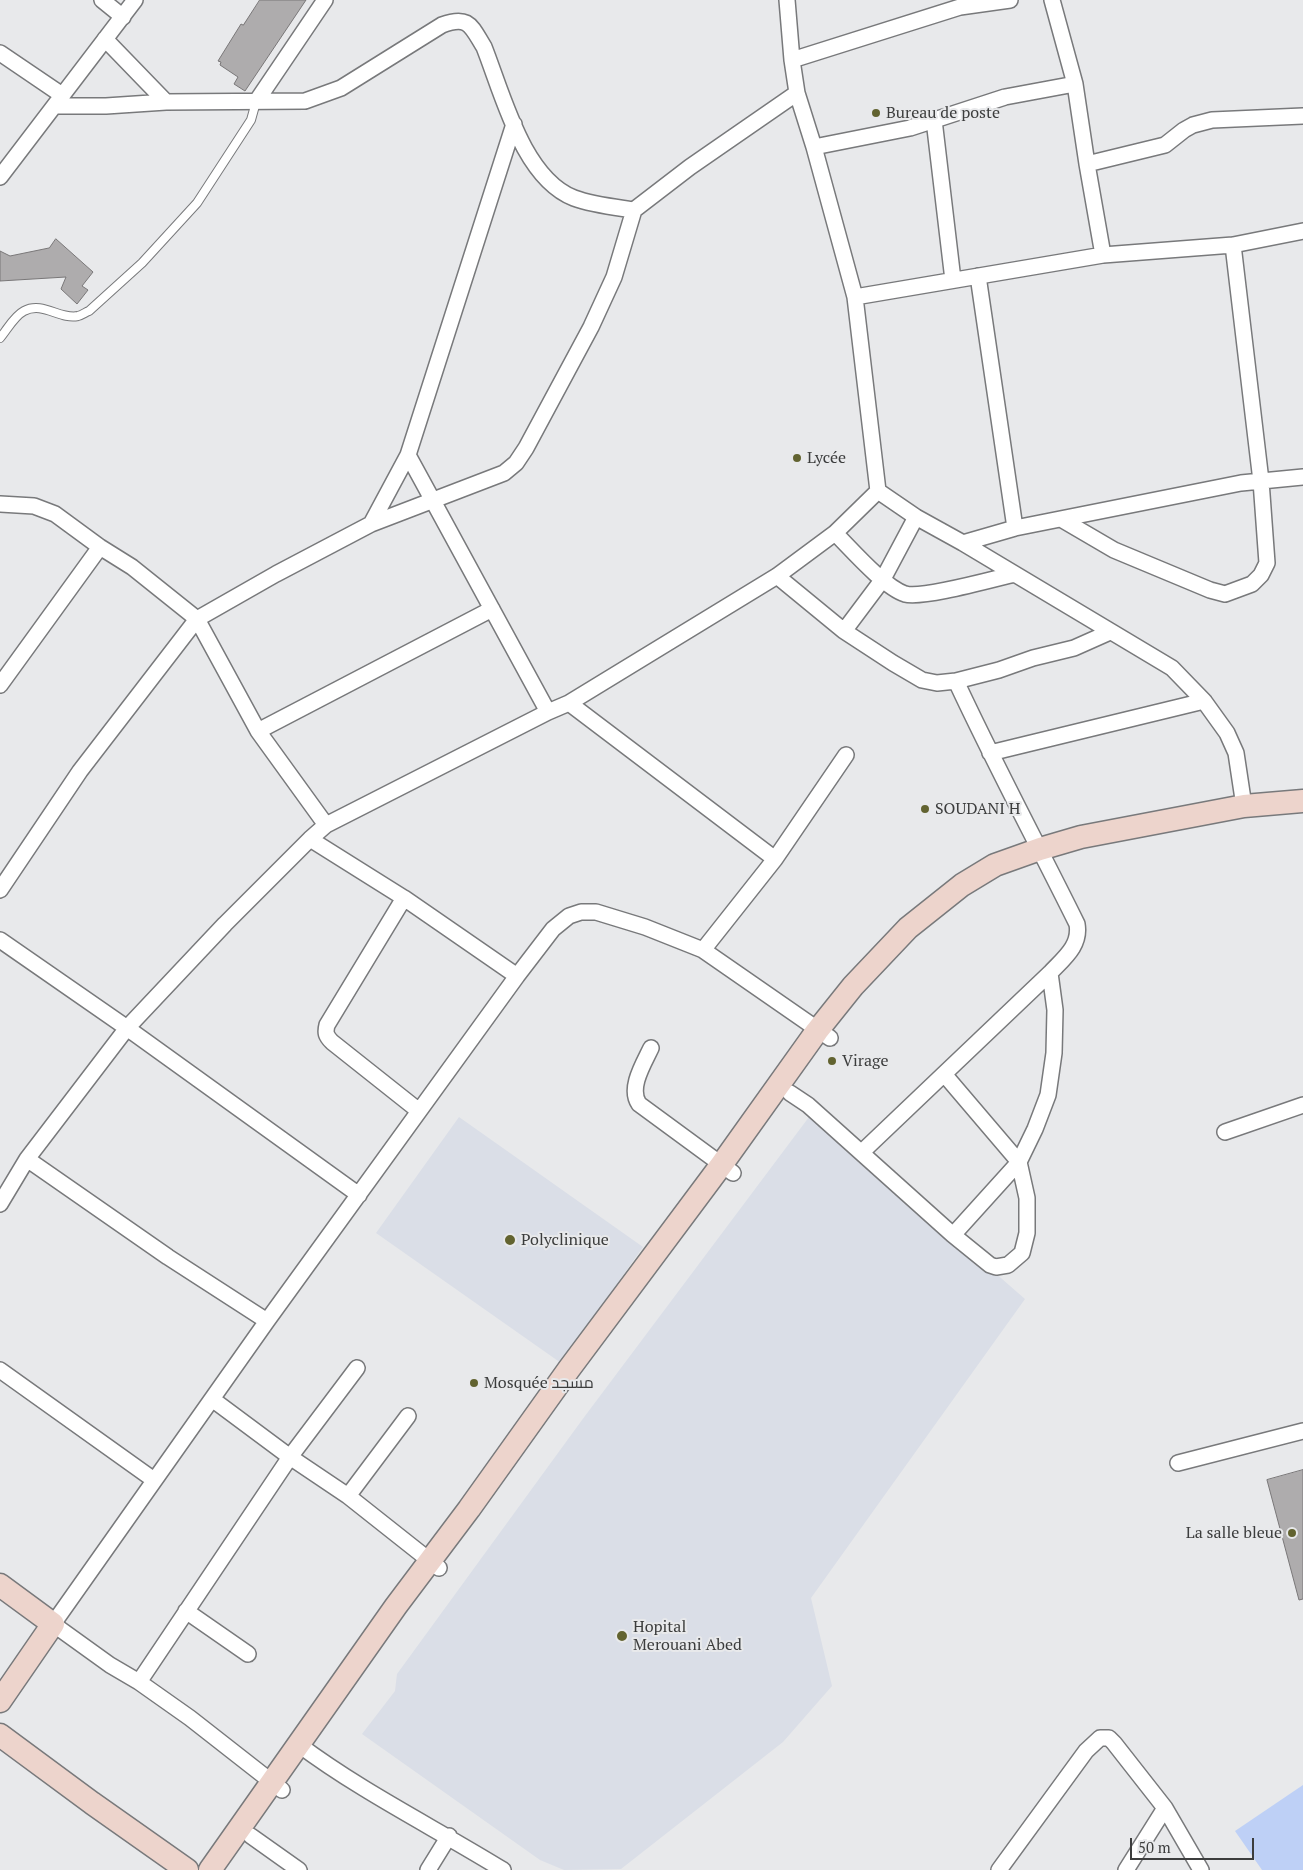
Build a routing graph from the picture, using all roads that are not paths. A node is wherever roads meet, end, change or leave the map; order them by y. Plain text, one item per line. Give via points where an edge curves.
1 (102, 0) edge
2 (135, 0) edge
3 (325, 0) edge
4 (787, 0) edge
5 (1010, 0) edge
6 (1052, 0) edge
7 (123, 16) junction
8 (105, 39) junction
9 (0, 53) edge
10 (792, 60) junction
11 (1075, 84) junction
12 (797, 93) junction
13 (58, 101) junction
14 (166, 102) junction
15 (256, 102) junction
16 (1303, 116) edge
17 (934, 120) junction
18 (514, 124) junction
19 (814, 147) junction
20 (1087, 164) junction
21 (0, 177) edge
22 (634, 210) junction
23 (1303, 231) edge
24 (1233, 245) junction
25 (1103, 256) junction
26 (978, 276) junction
27 (954, 280) junction
28 (855, 297) junction
29 (0, 338) edge
30 (408, 455) junction
31 (1303, 477) edge
32 (1261, 481) junction
33 (878, 491) junction
34 (432, 500) junction
35 (0, 504) edge
36 (916, 517) junction
37 (1061, 519) junction
38 (371, 524) junction
39 (1015, 528) junction
40 (836, 534) junction
41 (963, 543) junction
42 (100, 547) junction
43 (1015, 574) junction
44 (777, 576) junction
45 (883, 579) junction
46 (492, 608) junction
47 (197, 619) junction
48 (844, 631) junction
49 (1110, 632) junction
50 (956, 681) junction
51 (0, 685) edge
52 (1204, 701) junction
53 (569, 703) junction
54 (548, 712) junction
55 (258, 731) junction
56 (990, 753) junction
57 (846, 755) dead end
58 (1303, 801) edge
59 (1244, 806) junction
60 (326, 825) junction
61 (310, 839) junction
62 (1031, 852) junction
63 (775, 859) junction
64 (0, 890) edge
65 (404, 898) junction
66 (0, 940) edge
67 (703, 950) junction
68 (1050, 973) junction
69 (517, 976) junction
70 (127, 1028) junction
71 (824, 1034) junction
72 (651, 1048) dead end
73 (944, 1074) junction
74 (790, 1093) junction
75 (1303, 1105) edge
76 (419, 1111) junction
77 (1224, 1132) dead end
78 (862, 1152) junction
79 (28, 1160) junction
80 (1019, 1162) junction
81 (728, 1169) junction
82 (359, 1195) junction
83 (0, 1204) edge
84 (953, 1235) junction
85 (267, 1322) junction
86 (357, 1368) dead end
87 (0, 1370) edge
88 (212, 1399) junction
89 (408, 1416) dead end
90 (1303, 1431) edge
91 (290, 1457) junction
92 (1178, 1463) dead end
93 (154, 1480) junction
94 (348, 1496) junction
95 (434, 1564) junction
96 (0, 1584) edge
97 (186, 1611) junction
98 (52, 1624) junction
99 (248, 1654) dead end
100 (139, 1682) junction
101 (1, 1697) edge
102 (0, 1735) edge
103 (304, 1748) junction
104 (276, 1786) junction
105 (1165, 1808) junction
106 (251, 1836) junction
107 (449, 1836) junction
108 (187, 1870) edge
109 (210, 1870) edge
110 (227, 1870) edge
111 (299, 1870) edge
112 (428, 1870) edge
113 (503, 1870) edge
114 (999, 1870) edge
115 (1126, 1870) edge
116 (1201, 1870) edge

1 - 7 street
2 - 7 street
3 - 15 street
4 - 10 street
5 - 10 street via 960,7
6 - 11 street
7 - 8 street
8 - 13 street
8 - 14 street
9 - 13 street
10 - 12 street
11 - 17 street via 1005,97
11 - 20 street
12 - 19 street
12 - 22 street
13 - 14 street via 106,106
13 - 21 street
14 - 15 street
15 - 18 street via 305,101 341,88 434,30 457,20 466,22 484,47
15 - 29 lane via 251,120 197,203 142,263 89,311 79,316 66,316 49,309 32,308 22,312
16 - 20 street via 1212,120 1193,125 1166,145
17 - 19 street via 910,128
17 - 27 street
18 - 22 street via 528,156 553,186 592,203
18 - 30 street
19 - 28 street
20 - 25 street
22 - 34 street via 614,277 591,327 516,463 504,472
23 - 24 street
24 - 25 street
24 - 32 street
25 - 26 street
26 - 27 street
26 - 39 street
27 - 28 street
28 - 33 street
30 - 34 street
30 - 38 street
31 - 32 street
32 - 37 street
32 - 37 street via 1267,563 1252,584 1225,594 1114,550
33 - 36 street
33 - 40 street
34 - 38 street
34 - 46 street
35 - 42 street via 34,506 55,514
36 - 41 street
36 - 45 street
37 - 39 street
38 - 47 street
39 - 41 street
40 - 44 street
40 - 45 street
41 - 43 street
42 - 47 street via 132,567
42 - 51 street
43 - 45 street via 914,596
43 - 49 street
44 - 48 street
44 - 53 street
45 - 48 street
46 - 54 street
46 - 55 street
47 - 55 street
47 - 64 street via 80,772
48 - 50 street via 922,680 937,683
49 - 50 street via 1074,648
49 - 52 street via 1172,668
50 - 56 street
52 - 56 street
52 - 59 street via 1227,733 1236,753
53 - 54 street
53 - 63 street
54 - 60 street
55 - 60 street
56 - 62 street
57 - 63 street
58 - 59 main road
59 - 62 main road via 1081,837
60 - 61 street
61 - 65 street
61 - 70 street
62 - 68 street via 1077,924 1076,942
62 - 71 main road via 995,865 962,885 908,928 853,986
63 - 67 street
65 - 69 street
65 - 76 street via 327,1025 326,1037
66 - 70 street
67 - 69 street via 645,927 596,912 581,912 569,916 553,929
67 - 71 street
68 - 73 street
68 - 80 street via 1055,1010 1054,1053 1048,1095
69 - 76 street
70 - 79 street
70 - 82 street
71 - 74 main road
71 - 81 main road
72 - 81 street via 639,1077 635,1098
73 - 78 street
73 - 80 street
74 - 78 street
74 - 81 main road
75 - 77 street
76 - 82 street
78 - 84 street
79 - 83 street
79 - 85 street
80 - 84 street
80 - 84 street via 1026,1198 1027,1234 1022,1253 1008,1264 996,1267
81 - 95 main road via 469,1509
82 - 85 street
85 - 88 street
86 - 91 street
87 - 93 street
88 - 91 street
88 - 93 street
89 - 94 street
90 - 92 street
91 - 94 street
91 - 97 street
93 - 98 street
94 - 95 street
95 - 103 main road
96 - 98 main road
97 - 99 street
97 - 100 street
98 - 100 street
98 - 101 main road
100 - 104 street
102 - 108 main road
103 - 104 main road
103 - 107 street via 386,1802
104 - 106 main road
104 - 109 main road
105 - 114 street via 1114,1743 1109,1738 1100,1738 1086,1751
105 - 115 street
105 - 116 street
106 - 110 main road
106 - 111 street
107 - 112 street
107 - 113 street

